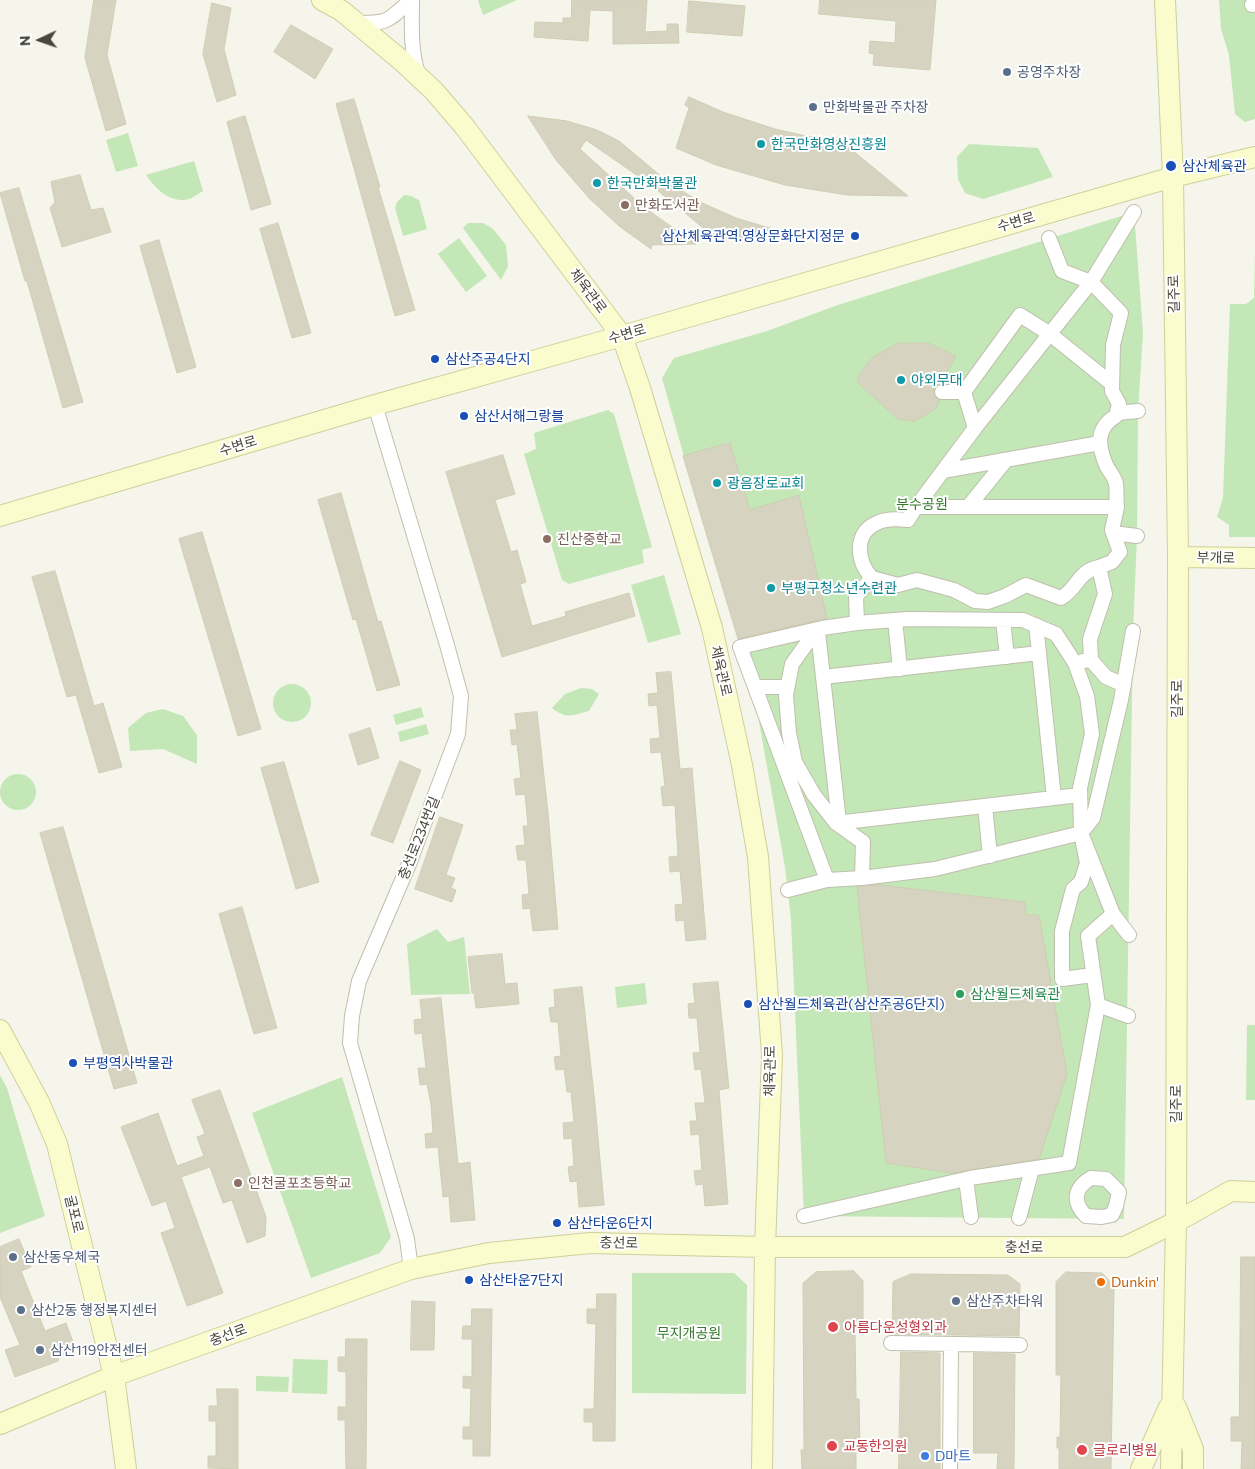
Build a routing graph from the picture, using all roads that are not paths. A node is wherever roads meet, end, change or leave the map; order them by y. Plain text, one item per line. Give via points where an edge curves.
1 (322, 0) edge
2 (411, 0) edge
3 (1165, 0) edge
4 (354, 23) junction
5 (421, 79) junction
6 (1255, 157) edge
7 (1173, 177) junction
8 (1134, 212) dead end
9 (1049, 238) dead end
10 (1091, 282) junction
11 (1050, 334) junction
12 (622, 336) junction
13 (1112, 384) junction
14 (942, 392) dead end
15 (964, 392) junction
16 (375, 405) junction
17 (1138, 411) dead end
18 (1117, 413) junction
19 (975, 428) junction
20 (1100, 443) junction
21 (1006, 460) junction
22 (943, 471) junction
23 (916, 507) junction
24 (968, 507) junction
25 (1117, 507) junction
26 (0, 516) edge
27 (1113, 533) junction
28 (1137, 536) dead end
29 (1178, 557) junction
30 (1255, 558) edge
31 (1099, 567) junction
32 (872, 578) junction
33 (895, 620) junction
34 (1004, 620) junction
35 (857, 623) junction
36 (1036, 625) junction
37 (820, 630) junction
38 (1133, 631) dead end
39 (1039, 653) junction
40 (1007, 657) junction
41 (1091, 660) junction
42 (1075, 663) junction
43 (900, 669) junction
44 (823, 677) junction
45 (1124, 686) junction
46 (756, 687) junction
47 (788, 687) junction
48 (1080, 794) junction
49 (1054, 798) junction
50 (985, 806) junction
51 (837, 822) junction
52 (1080, 833) junction
53 (990, 856) junction
54 (862, 878) junction
55 (827, 880) junction
56 (788, 890) dead end
57 (1113, 914) junction
58 (1129, 935) dead end
59 (1094, 975) junction
60 (1098, 1005) junction
61 (1128, 1016) dead end
62 (0, 1030) edge
63 (1069, 1163) junction
64 (1032, 1169) junction
65 (966, 1179) junction
66 (1081, 1184) dead end
67 (1255, 1192) edge
68 (804, 1216) dead end
69 (971, 1217) dead end
70 (1019, 1218) dead end
71 (1176, 1222) junction
72 (765, 1247) junction
73 (411, 1269) junction
74 (891, 1343) dead end
75 (951, 1344) junction
76 (1020, 1345) dead end
77 (114, 1376) junction
78 (1172, 1399) junction
79 (0, 1424) edge
80 (126, 1469) edge
81 (762, 1469) edge
82 (950, 1469) edge
83 (1141, 1469) edge
84 (1171, 1469) edge
85 (1193, 1469) edge

1 - 4 street, 체육관로 via 342,11
2 - 4 street via 389,20
2 - 5 street via 415,64
3 - 7 street, 길주로
4 - 5 street, 체육관로
5 - 12 street, 체육관로 via 464,126
6 - 7 street, 수변로
7 - 12 street, 수변로
7 - 29 street, 길주로
8 - 10 street
9 - 10 street via 1062,271
10 - 11 street
10 - 13 street via 1121,313 1113,345
11 - 13 street
11 - 15 street via 1020,315
11 - 19 street
12 - 16 street, 수변로
12 - 72 street, 체육관로 via 712,628 758,857 772,1054
13 - 18 street via 1119,404
14 - 15 street
15 - 19 street
16 - 26 street, 수변로
16 - 73 street, 충선로234번길 via 461,696 458,734 409,864 359,981 352,1016 350,1043 407,1239
17 - 18 street
18 - 20 street via 1106,422
19 - 22 street
20 - 21 street
20 - 25 street via 1106,465 1116,482
21 - 22 street
21 - 24 street
22 - 23 street
23 - 24 street
23 - 32 street via 908,520 878,522 866,531 859,547 861,562
24 - 25 street
25 - 27 street
27 - 28 street
27 - 31 street via 1120,552 1112,562
29 - 30 street, 부개로
29 - 71 street, 길주로
31 - 32 street via 1089,569 1061,598 1026,585 988,602 975,601 954,590 917,580 898,584
31 - 41 street via 1105,594 1090,639
32 - 35 street via 856,596
33 - 34 street
33 - 35 street
33 - 43 street
34 - 36 street via 1024,620
34 - 40 street
35 - 37 street
36 - 39 street
36 - 42 street via 1056,634
37 - 44 street
37 - 46 street via 740,647
37 - 47 street via 792,664
38 - 45 street
39 - 40 street
39 - 49 street
40 - 43 street
41 - 42 street
41 - 45 street via 1106,677
42 - 48 street via 1087,696 1092,734
43 - 44 street
44 - 51 street
45 - 52 street via 1093,818
46 - 47 street
46 - 55 street
47 - 51 street via 789,733 796,762 814,795
48 - 49 street
48 - 52 street
49 - 50 street
50 - 51 street
50 - 53 street
51 - 54 street via 863,842
52 - 53 street
52 - 57 street
52 - 59 street via 1087,863 1081,882 1073,889 1062,931 1062,979
53 - 54 street via 935,869
54 - 55 street
55 - 56 street
57 - 58 street
57 - 59 street via 1088,936
59 - 60 street
60 - 61 street
60 - 63 street
62 - 77 street, 굴포로 via 39,1102 57,1144
63 - 64 street
63 - 66 street
64 - 65 street
64 - 70 street
65 - 68 street via 857,1210
65 - 69 street
67 - 71 street, 충선로 via 1231,1191
71 - 72 street, 충선로 via 1125,1246
71 - 78 street, 길주로
72 - 73 street, 충선로 via 590,1243 489,1254
72 - 81 street, 체육관로
73 - 77 street, 충선로
74 - 75 street
75 - 76 street
75 - 82 street
77 - 79 street, 충선로
77 - 80 street, 굴포로
78 - 83 street, 길주로
78 - 84 street, 길주로
78 - 85 street, 길주로 via 1193,1449

